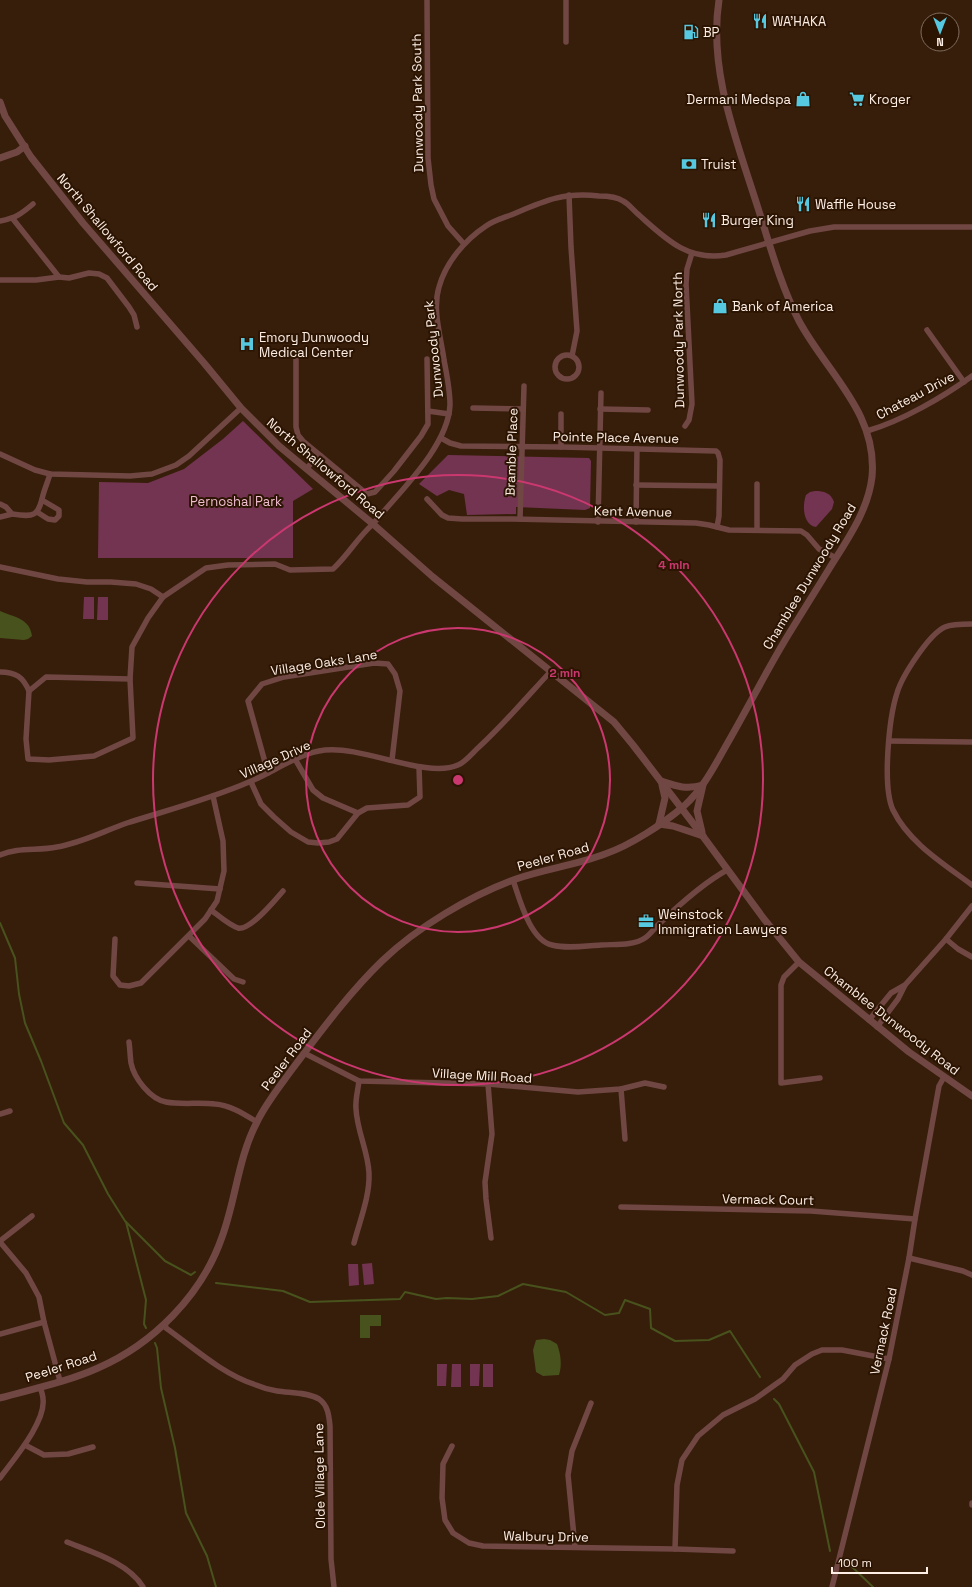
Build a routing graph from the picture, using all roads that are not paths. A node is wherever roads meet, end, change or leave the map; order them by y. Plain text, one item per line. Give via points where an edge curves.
1 (427, 0) edge
2 (566, 0) edge
3 (719, 0) edge
4 (566, 42) dead end
5 (0, 102) edge
6 (26, 146) junction
7 (0, 158) edge
8 (569, 195) junction
9 (33, 204) dead end
10 (13, 219) junction
11 (0, 221) edge
12 (972, 227) edge
13 (769, 242) junction
14 (464, 244) junction
15 (692, 253) junction
16 (59, 277) junction
17 (0, 280) edge
18 (137, 327) dead end
19 (927, 330) dead end
20 (572, 356) junction
21 (296, 357) dead end
22 (427, 359) dead end
23 (972, 376) edge
24 (964, 382) junction
25 (524, 386) dead end
26 (601, 393) dead end
27 (240, 408) junction
28 (473, 408) dead end
29 (524, 409) junction
30 (600, 409) junction
31 (648, 410) dead end
32 (428, 411) junction
33 (448, 414) junction
34 (561, 414) dead end
35 (686, 426) dead end
36 (867, 431) junction
37 (441, 438) junction
38 (522, 446) junction
39 (561, 447) junction
40 (600, 448) junction
41 (637, 448) junction
42 (0, 454) edge
43 (321, 456) junction
44 (307, 468) junction
45 (50, 474) junction
46 (757, 484) dead end
47 (636, 485) junction
48 (719, 486) junction
49 (42, 500) junction
50 (427, 500) dead end
51 (0, 504) edge
52 (38, 512) junction
53 (12, 514) junction
54 (0, 517) edge
55 (520, 519) junction
56 (598, 522) junction
57 (636, 522) junction
58 (373, 524) junction
59 (717, 526) junction
60 (757, 530) junction
61 (836, 558) junction
62 (0, 567) edge
63 (163, 597) junction
64 (972, 624) edge
65 (550, 671) junction
66 (0, 672) edge
67 (130, 679) junction
68 (29, 691) junction
69 (889, 741) junction
70 (972, 742) edge
71 (295, 759) junction
72 (392, 760) junction
73 (419, 767) junction
74 (268, 773) junction
75 (661, 781) junction
76 (251, 782) junction
77 (703, 785) junction
78 (213, 796) junction
79 (682, 808) junction
80 (358, 813) junction
81 (659, 824) junction
82 (704, 836) junction
83 (0, 855) edge
84 (727, 870) junction
85 (513, 880) junction
86 (137, 883) dead end
87 (972, 885) edge
88 (220, 889) junction
89 (283, 891) dead end
90 (972, 906) edge
91 (211, 910) junction
92 (188, 936) junction
93 (115, 939) dead end
94 (946, 939) junction
95 (972, 957) edge
96 (799, 962) junction
97 (243, 982) dead end
98 (905, 985) junction
99 (869, 1020) junction
100 (877, 1027) junction
101 (129, 1042) dead end
102 (304, 1053) junction
103 (944, 1077) junction
104 (820, 1078) dead end
105 (359, 1081) junction
106 (488, 1084) junction
107 (664, 1086) dead end
108 (621, 1089) junction
109 (972, 1096) edge
110 (10, 1111) dead end
111 (0, 1114) edge
112 (257, 1122) junction
113 (625, 1139) dead end
114 (621, 1207) dead end
115 (32, 1216) dead end
116 (914, 1219) junction
117 (491, 1238) dead end
118 (0, 1242) edge
119 (354, 1242) dead end
120 (909, 1258) junction
121 (972, 1275) edge
122 (44, 1322) junction
123 (165, 1324) junction
124 (0, 1334) edge
125 (889, 1359) junction
126 (60, 1381) junction
127 (40, 1387) junction
128 (0, 1398) edge
129 (591, 1403) dead end
130 (24, 1445) junction
131 (452, 1446) dead end
132 (93, 1447) dead end
133 (0, 1478) edge
134 (68, 1542) dead end
135 (575, 1547) junction
136 (675, 1549) junction
137 (734, 1551) dead end
138 (143, 1587) edge
139 (334, 1587) edge
140 (832, 1587) edge

1 - 14 street, Dunwoody Park South via 428,158 431,185 434,199 448,226
2 - 4 street
3 - 13 street, Chamblee Dunwoody Road via 717,58 724,94 738,148
5 - 6 street, North Shallowford Road
6 - 7 street
6 - 27 street, North Shallowford Road via 83,223
8 - 14 street, Dunwoody Park via 539,203 487,225
8 - 15 street, Dunwoody Park via 607,196 622,200 667,240
8 - 20 street via 577,331
9 - 10 street
10 - 11 street
10 - 16 street
12 - 13 street, Dunwoody Park via 834,227
13 - 15 street, Dunwoody Park via 720,256
13 - 36 street, Chamblee Dunwoody Road via 796,314 810,340 854,403
14 - 33 street, Dunwoody Park via 443,274 436,306 450,394
15 - 35 street, Dunwoody Park North via 686,284 692,404
16 - 17 street
16 - 18 street via 69,278 89,273 106,278 129,307
19 - 24 street
20 - 20 street via 578,366 577,373 567,378 560,376 556,370 556,363 561,357
21 - 43 street, Dunwoody Park via 298,435
22 - 32 street, Dunwoody Park
23 - 24 street, Chateau Drive
24 - 36 street, Chateau Drive via 918,409
25 - 29 street, Bramble Place
26 - 30 street
27 - 44 street, North Shallowford Road via 279,446
27 - 45 street via 189,456 176,465 152,474
28 - 29 street
29 - 38 street, Bramble Place
30 - 31 street
30 - 40 street
32 - 33 street, Dunwoody Park
32 - 43 street, Dunwoody Park via 428,424 422,436 374,492 367,494
33 - 37 street, Dunwoody Park
34 - 39 street
36 - 61 street, Chamblee Dunwoody Road via 872,459 869,493 856,525
37 - 38 street, Pointe Place Avenue via 462,446
37 - 58 street, Dunwoody Park
38 - 39 street, Pointe Place Avenue
38 - 55 street, Bramble Place
39 - 40 street, Pointe Place Avenue
40 - 41 street, Pointe Place Avenue
40 - 56 street
41 - 47 street
41 - 48 street, Pointe Place Avenue via 716,451 720,460
42 - 45 street
43 - 44 street
44 - 58 street, North Shallowford Road
45 - 49 street
46 - 60 street
47 - 48 street
47 - 57 street
48 - 59 street, Pointe Place Avenue
49 - 52 street
49 - 52 street via 59,510 59,516 55,520 48,519
50 - 55 street, Kent Avenue via 448,518
51 - 53 street
52 - 53 street via 29,515
53 - 54 street
55 - 56 street, Kent Avenue
56 - 57 street, Kent Avenue
57 - 59 street, Kent Avenue
58 - 63 street, Dunwoody Park via 333,569 290,570 275,564 206,568
58 - 65 street, North Shallowford Road via 433,577
59 - 60 street, Kent Avenue via 729,530
60 - 61 street, Kent Avenue via 801,531 808,535 819,549
61 - 77 street, Chamblee Dunwoody Road via 774,659
62 - 63 street via 58,580 136,584 151,589
63 - 67 street via 132,647
64 - 69 street via 945,627 935,634 922,650 897,692
65 - 73 street, Village Drive via 509,718 459,765 448,768
65 - 75 street, North Shallowford Road via 620,729
66 - 68 street via 10,672 25,681
67 - 68 street via 46,677
67 - 68 street via 133,738 94,756 28,759 26,739
69 - 70 street
69 - 87 street via 887,764 893,809 909,834
71 - 72 street, Village Drive via 312,752 343,750
71 - 74 street, Village Drive
71 - 80 street via 314,790 324,798
72 - 73 street, Village Drive
72 - 74 street, Village Oaks Lane via 400,691 395,674 388,664 374,664 284,677 262,684 248,701
73 - 80 street via 420,797 408,805 367,808
74 - 76 street, Village Drive
75 - 77 street via 684,787
75 - 79 street, North Shallowford Road
75 - 81 street via 665,798
76 - 78 street, Village Drive
76 - 80 street via 261,804 291,832 308,842 329,842 337,839
77 - 79 street, Chamblee Dunwoody Road
77 - 82 street via 697,811
78 - 83 street, Village Drive via 57,848 20,850
78 - 88 street via 223,840 224,871
79 - 81 street, Peeler Road
79 - 82 street
81 - 82 street
81 - 85 street, Peeler Road via 605,854
82 - 84 street
84 - 85 street via 715,876 646,937 628,944 564,946 543,942 531,927
84 - 96 street, Chamblee Dunwoody Road
85 - 102 street, Peeler Road via 468,901 399,946 353,992
86 - 88 street
88 - 91 street
89 - 91 street via 245,927 238,928
90 - 94 street
91 - 92 street
92 - 93 street via 141,983 129,986 120,985 113,976
92 - 97 street via 234,979
94 - 95 street
94 - 98 street
96 - 99 street, Chamblee Dunwoody Road
96 - 104 street via 784,977 781,985 780,1083
98 - 99 street via 891,993
98 - 100 street via 898,1000
99 - 100 street, Chamblee Dunwoody Road
100 - 103 street, Chamblee Dunwoody Road
101 - 112 street via 134,1073 153,1096 165,1102 216,1104 239,1111
102 - 105 street, Village Mill Road
102 - 112 street, Peeler Road
103 - 109 street, Chamblee Dunwoody Road
103 - 116 street, Vermack Road via 939,1086
105 - 106 street, Village Mill Road
105 - 119 street via 356,1108 368,1158 369,1188
106 - 108 street, Village Mill Road via 578,1092
106 - 117 street via 492,1134 485,1188
107 - 108 street, Village Mill Road via 645,1084
108 - 113 street
110 - 111 street
112 - 123 street, Peeler Road via 242,1158 219,1248 184,1303
114 - 116 street, Vermack Court via 811,1211
115 - 118 street
116 - 120 street, Vermack Road
118 - 122 street via 33,1284 39,1297
120 - 121 street
120 - 125 street, Vermack Road
122 - 124 street
122 - 126 street
123 - 126 street, Peeler Road via 139,1345 110,1363
123 - 139 street, Olde Village Lane via 166,1328 207,1359 235,1376 275,1391 304,1394 319,1399 326,1406 330,1426 331,1560
125 - 136 street via 832,1349 812,1354 795,1365 778,1383 755,1399 723,1415 698,1436 682,1460 677,1485
125 - 140 street, Vermack Road
126 - 127 street, Peeler Road
127 - 128 street, Peeler Road
127 - 130 street via 44,1400 41,1412
129 - 135 street via 572,1451 568,1475
130 - 132 street via 44,1454 68,1454
130 - 133 street
131 - 135 street, Walbury Drive via 443,1464 442,1498 445,1520 453,1533 469,1543 483,1546
134 - 138 street via 111,1560 126,1570
135 - 136 street, Walbury Drive
136 - 137 street, Walbury Drive

